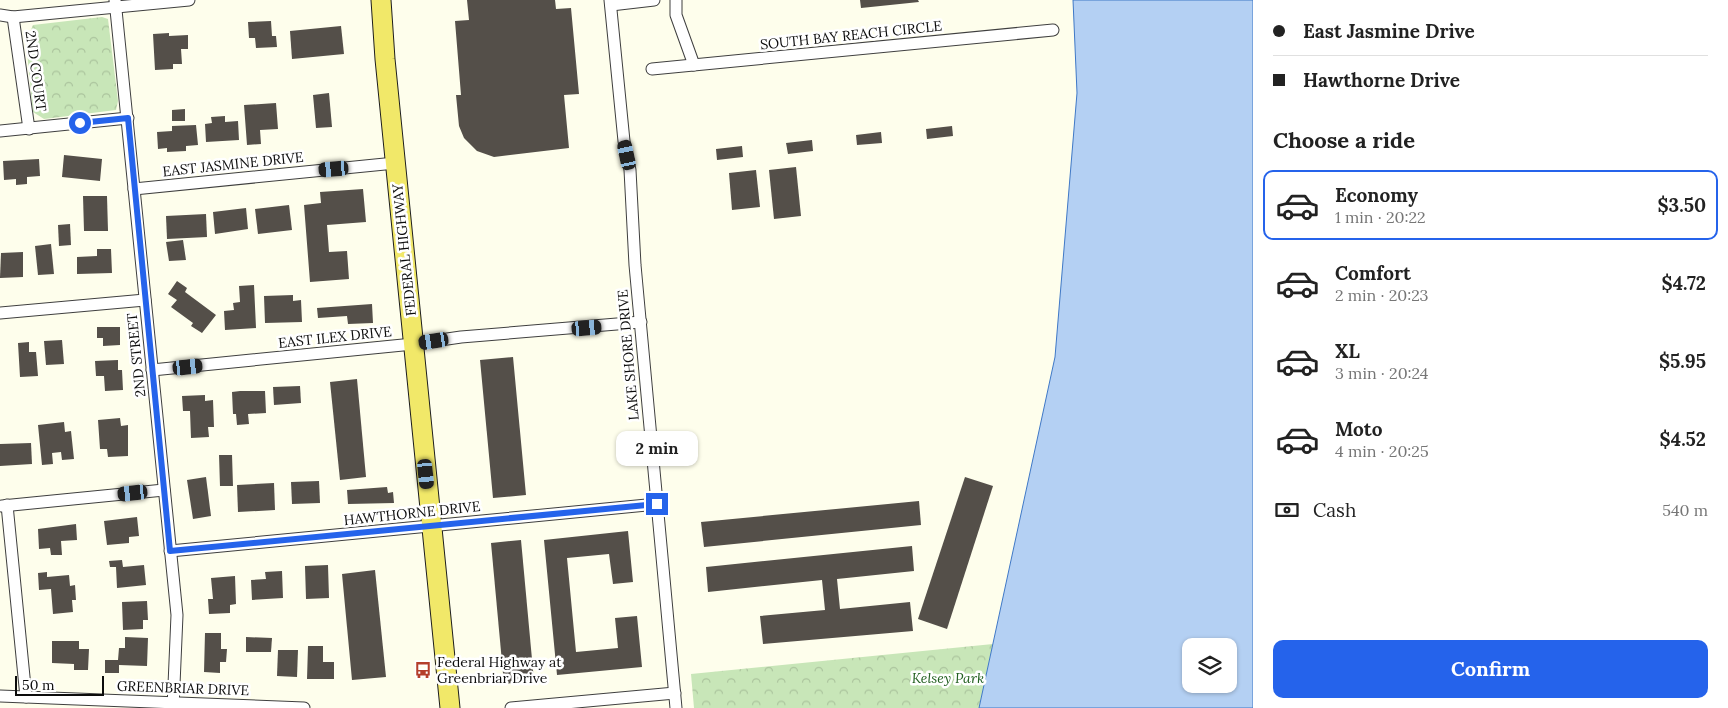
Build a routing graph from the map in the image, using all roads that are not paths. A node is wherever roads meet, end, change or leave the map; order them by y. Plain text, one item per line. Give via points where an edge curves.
1 (190, 0) edge
2 (381, 0) edge
3 (654, 0) edge
4 (676, 0) edge
5 (611, 2) edge
6 (116, 3) edge
7 (0, 15) edge
8 (13, 18) junction
9 (1053, 30) dead end
10 (694, 65) junction
11 (652, 69) dead end
12 (128, 118) junction
13 (29, 129) junction
14 (0, 131) edge
15 (395, 163) junction
16 (134, 189) junction
17 (145, 300) junction
18 (0, 313) edge
19 (640, 322) junction
20 (413, 344) junction
21 (152, 370) junction
22 (164, 490) junction
23 (657, 504) junction
24 (4, 506) edge
25 (432, 526) junction
26 (170, 551) junction
27 (675, 693) junction
28 (0, 696) edge
29 (26, 697) junction
30 (173, 706) edge
31 (304, 708) edge
32 (450, 708) edge
33 (511, 708) edge
34 (676, 708) edge

1 - 6 street
2 - 15 main road, FEDERAL HIGHWAY
3 - 5 street
4 - 10 street via 676,15
5 - 19 street, LAKE SHORE DRIVE via 624,141 630,170
6 - 8 street
6 - 12 street, 2ND STREET
7 - 8 street
8 - 13 street, 2ND COURT
9 - 10 street, SOUTH BAY REACH CIRCLE
10 - 11 street, SOUTH BAY REACH CIRCLE
12 - 13 street
12 - 16 street, 2ND STREET
13 - 14 street
15 - 16 street, EAST JASMINE DRIVE
15 - 20 main road, FEDERAL HIGHWAY
16 - 17 street, 2ND STREET
17 - 18 street
17 - 21 street, 2ND STREET
19 - 20 street, EAST ILEX DRIVE
19 - 23 street, LAKE SHORE DRIVE
20 - 21 street, EAST ILEX DRIVE
20 - 25 main road, FEDERAL HIGHWAY
21 - 22 street, 2ND STREET
22 - 24 street
22 - 26 street, 2ND STREET
23 - 25 street, HAWTHORNE DRIVE
23 - 27 street, LAKE SHORE DRIVE
24 - 29 street
25 - 26 street, HAWTHORNE DRIVE
25 - 32 main road, FEDERAL HIGHWAY
26 - 30 street, 2ND STREET via 177,615
27 - 33 street
27 - 34 street, LAKE SHORE DRIVE
28 - 29 street, GREENBRIAR DRIVE
29 - 30 street, GREENBRIAR DRIVE
30 - 31 street, GREENBRIAR DRIVE

